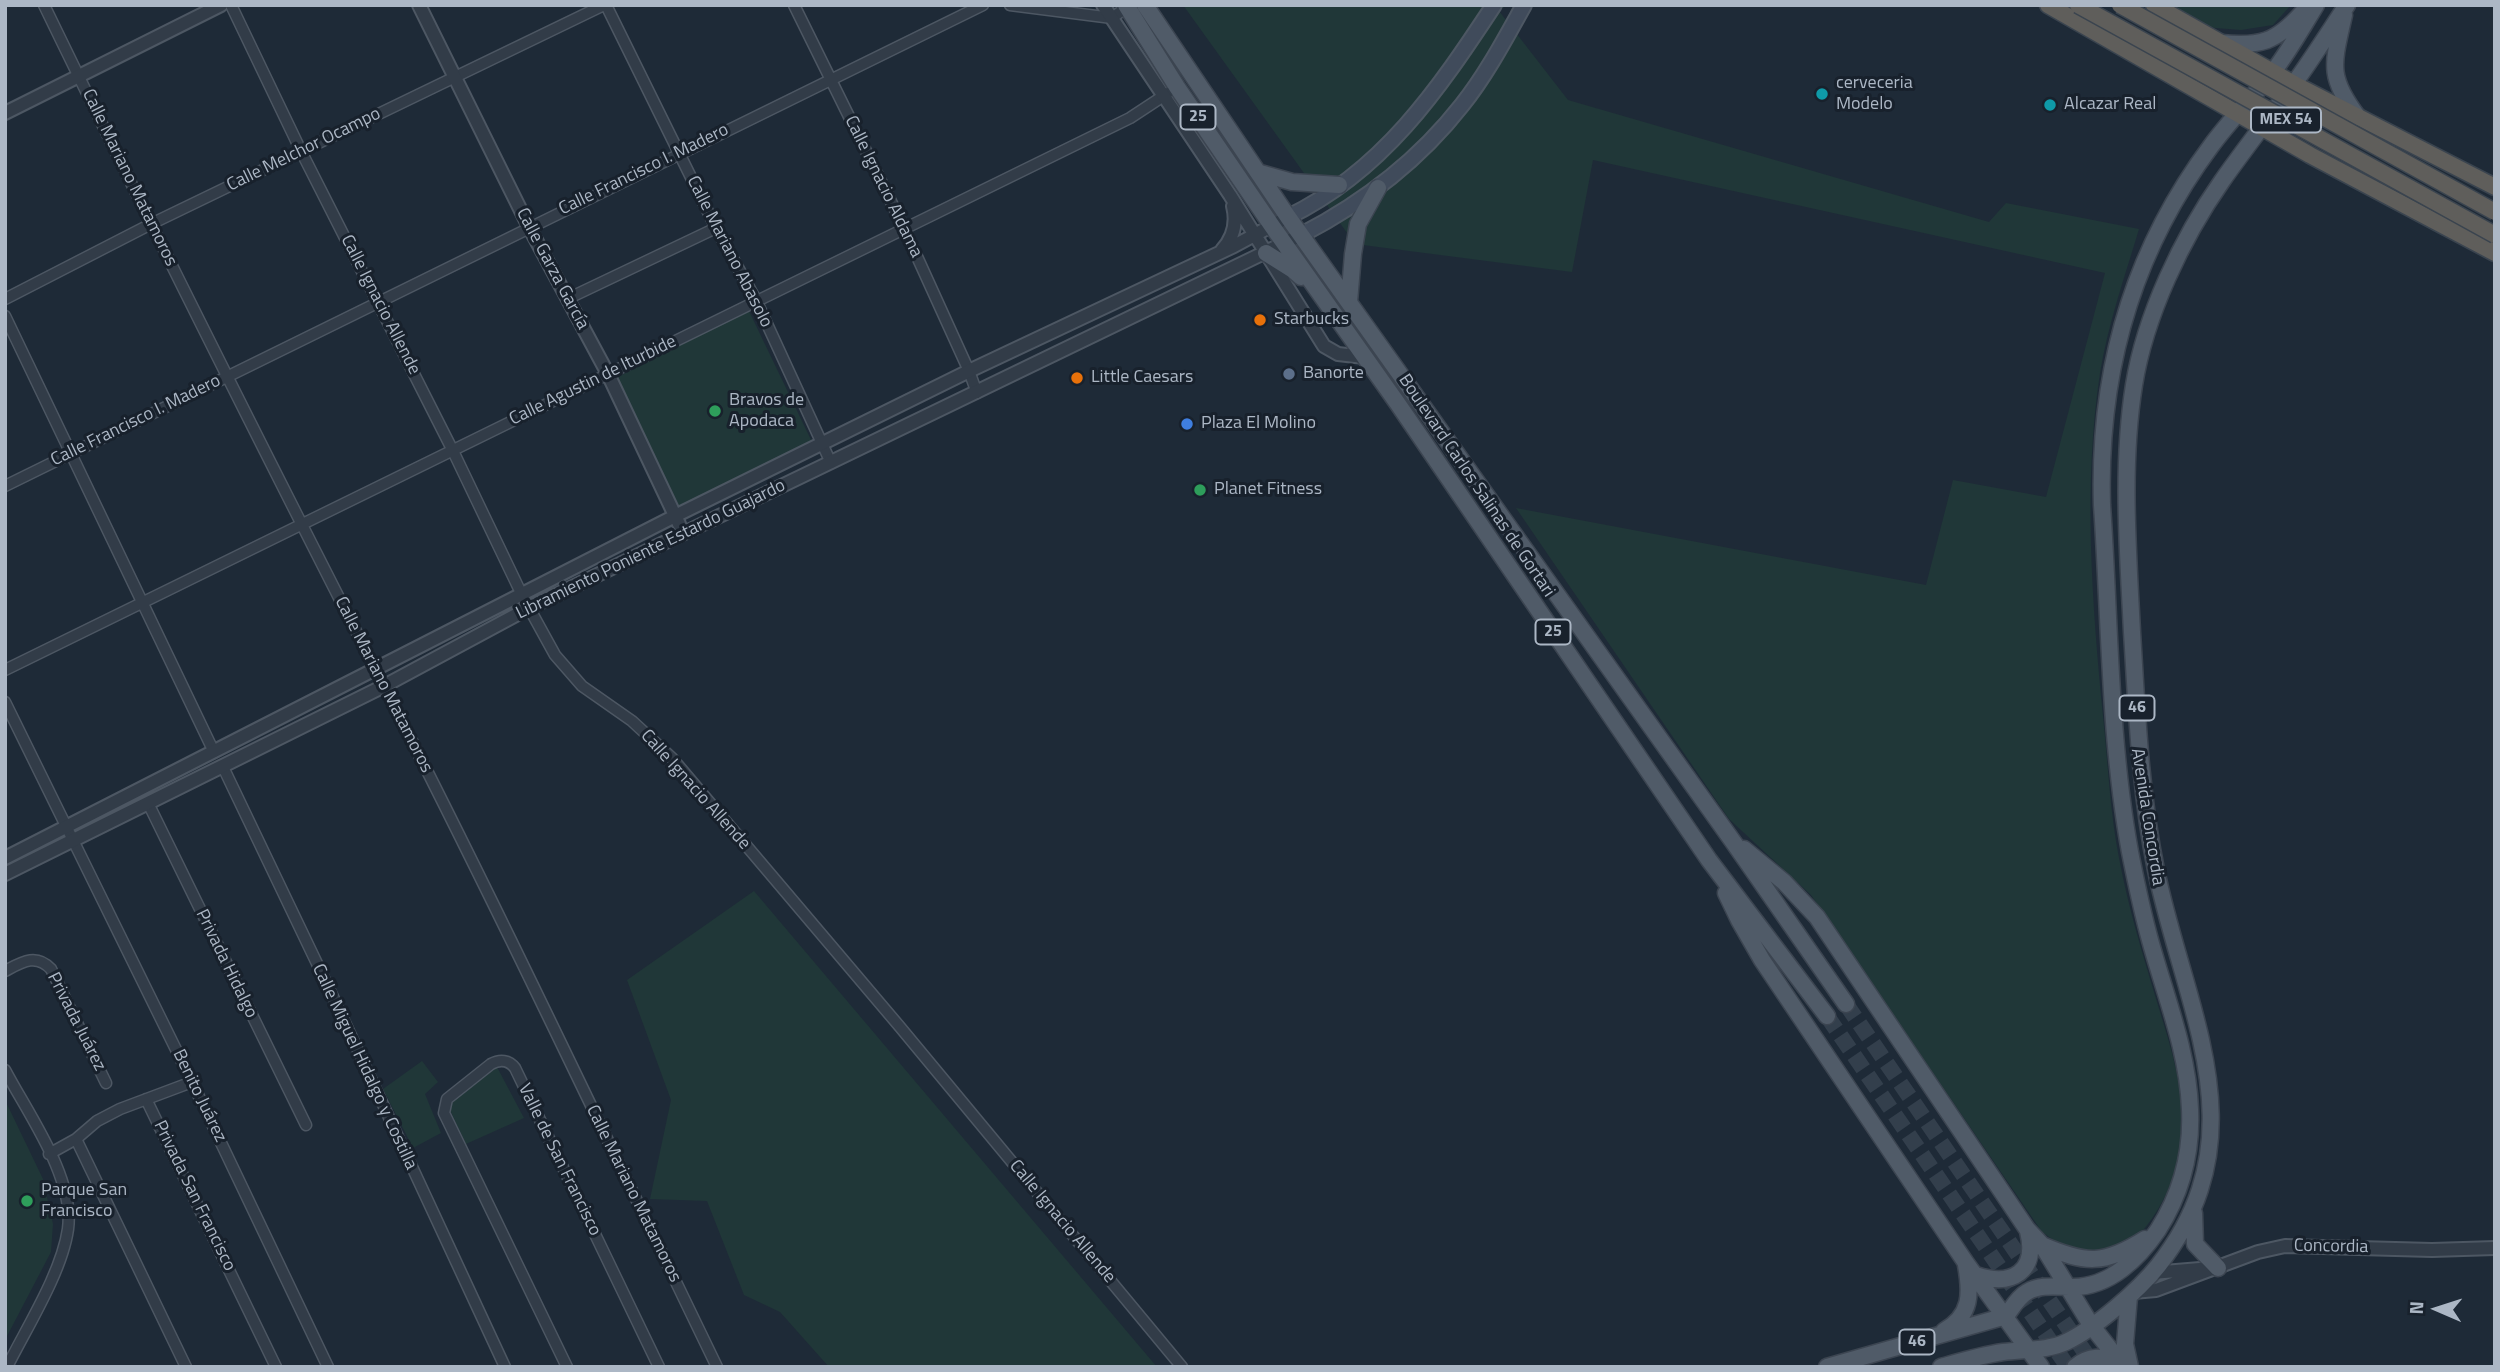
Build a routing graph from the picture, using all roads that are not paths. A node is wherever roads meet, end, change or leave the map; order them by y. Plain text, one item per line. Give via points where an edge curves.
1 (44, 5) edge
2 (220, 5) edge
3 (231, 5) edge
4 (419, 5) edge
5 (605, 5) edge
6 (794, 5) edge
7 (983, 5) edge
8 (1010, 5) edge
9 (1103, 5) edge
10 (1146, 5) edge
11 (1494, 5) edge
12 (1524, 5) edge
13 (2048, 5) edge
14 (2078, 5) edge
15 (2120, 5) edge
16 (2154, 5) edge
17 (2308, 5) edge
18 (2316, 5) edge
19 (1127, 6) edge
20 (2346, 6) edge
21 (1112, 18) junction
22 (2197, 30) junction
23 (2221, 43) junction
24 (2272, 73) junction
25 (2170, 75) junction
26 (78, 76) junction
27 (454, 77) junction
28 (831, 78) junction
29 (2294, 84) junction
30 (1171, 91) junction
31 (2337, 107) junction
32 (5, 113) edge
33 (2239, 115) junction
34 (2358, 117) junction
35 (2262, 127) junction
36 (301, 151) junction
37 (679, 153) junction
38 (2310, 155) junction
39 (1260, 173) junction
40 (1339, 186) junction
41 (2495, 187) edge
42 (1378, 188) junction
43 (1230, 195) junction
44 (2495, 212) edge
45 (1288, 216) junction
46 (151, 224) junction
47 (1272, 226) junction
48 (529, 227) junction
49 (716, 228) junction
50 (904, 229) junction
51 (1254, 234) junction
52 (1301, 235) junction
53 (2495, 235) edge
54 (1285, 244) junction
55 (1221, 251) junction
56 (1266, 253) junction
57 (2495, 253) edge
58 (5, 299) edge
59 (567, 299) junction
60 (756, 300) junction
61 (379, 301) junction
62 (1349, 302) junction
63 (1326, 304) junction
64 (5, 316) edge
65 (1364, 357) junction
66 (969, 371) junction
67 (608, 374) junction
68 (226, 376) junction
69 (977, 393) junction
70 (823, 444) junction
71 (453, 451) junction
72 (71, 453) junction
73 (831, 463) junction
74 (5, 486) edge
75 (675, 516) junction
76 (301, 523) junction
77 (683, 534) junction
78 (522, 595) junction
79 (142, 603) junction
80 (529, 608) junction
81 (375, 669) junction
82 (5, 670) edge
83 (384, 686) junction
84 (5, 702) edge
85 (214, 752) junction
86 (222, 767) junction
87 (148, 803) junction
88 (65, 826) junction
89 (73, 840) junction
90 (1734, 843) junction
91 (5, 858) edge
92 (1709, 860) junction
93 (5, 874) edge
94 (5, 971) edge
95 (1846, 1004) tunnel mouth
96 (1827, 1016) tunnel mouth
97 (5, 1070) edge
98 (192, 1082) junction
99 (106, 1083) dead end
100 (146, 1099) junction
101 (306, 1125) dead end
102 (76, 1139) junction
103 (50, 1154) junction
104 (2194, 1207) junction
105 (2027, 1229) junction
106 (2156, 1232) junction
107 (2042, 1245) junction
108 (2495, 1248) edge
109 (1971, 1269) junction
110 (2216, 1269) junction
111 (2152, 1273) junction
112 (2067, 1286) junction
113 (2131, 1294) junction
114 (2006, 1315) junction
115 (2091, 1325) junction
116 (1931, 1338) junction
117 (2028, 1349) junction
118 (1962, 1361) junction
119 (2124, 1365) edge
120 (7, 1367) edge
121 (186, 1367) edge
122 (276, 1367) edge
123 (328, 1367) edge
124 (505, 1367) edge
125 (567, 1367) edge
126 (659, 1367) edge
127 (717, 1367) edge
128 (1182, 1367) edge
129 (1827, 1367) edge
130 (1941, 1367) edge
131 (1992, 1367) edge
132 (2041, 1367) edge
133 (2075, 1367) edge

1 - 26 street, Calle Mariano Matamoros
2 - 26 street
3 - 36 street, Calle Ignacio Allende
4 - 27 street, Calle Garza García
5 - 27 street, Calle Melchor Ocampo
5 - 37 street, Calle Mariano Abasolo
6 - 28 street, Calle Ignacio Aldama
7 - 28 street, Calle Francisco I. Madero
8 - 21 street
9 - 21 street
10 - 39 main road, Boulevard Carlos Salinas de Gortari / 25
11 - 40 main road via 1401,133
12 - 42 main road via 1463,103 1432,140
13 - 25 highway
14 - 53 highway, MEX 54, bridge
15 - 44 highway, MEX 54, bridge
16 - 22 highway
17 - 23 main road via 2275,38 2252,45
18 - 24 main road, Avenida Concordia
19 - 21 street
19 - 30 main road, Boulevard Carlos Salinas de Gortari / 25
20 - 29 main road, Avenida Concordia
20 - 34 main road via 2334,68 2339,89
21 - 30 street
22 - 23 highway
22 - 25 highway via 2207,53 2205,64 2196,75
23 - 24 highway
24 - 29 highway
24 - 33 main road, Avenida Concordia / 46
25 - 33 highway
26 - 32 street
26 - 46 street, Calle Mariano Matamoros
27 - 36 street, Calle Melchor Ocampo
27 - 48 street, Calle Garza García
28 - 37 street, Calle Francisco I. Madero
28 - 50 street, Calle Ignacio Aldama
29 - 31 highway
29 - 35 main road, Avenida Concordia / 46
30 - 43 street
30 - 47 main road, Boulevard Carlos Salinas de Gortari / 25
30 - 50 street, Calle Agustin de Iturbide via 1130,118
31 - 34 highway
31 - 38 highway via 2318,116 2309,127
33 - 35 highway
33 - 106 main road, Avenida Concordia / 46 via 2189,178 2141,269 2118,340 2102,436 2113,698 2124,813 2149,937 2181,1048 2190,1110 2182,1177
34 - 41 highway
35 - 38 highway
35 - 104 main road, Avenida Concordia / 46 via 2209,200 2175,264 2147,334 2130,412 2129,570 2141,769 2157,872 2197,1024 2211,1101 2209,1151
36 - 46 street, Calle Melchor Ocampo
36 - 61 street, Calle Ignacio Allende
37 - 48 street, Calle Francisco I. Madero
37 - 49 street, Calle Mariano Abasolo
38 - 57 highway
39 - 40 main road via 1292,182
39 - 45 main road, Boulevard Carlos Salinas de Gortari / 25
40 - 45 main road
42 - 52 main road
42 - 62 main road via 1358,224
43 - 51 street
43 - 55 street via 1235,218 1230,241
45 - 47 street, Libramiento Poniente Estardo Guajardo
45 - 52 main road, Boulevard Carlos Salinas de Gortari / 25
46 - 58 street, Calle Melchor Ocampo
46 - 68 street, Calle Mariano Matamoros
47 - 51 street, Libramiento Poniente Estardo Guajardo
47 - 54 main road, Boulevard Carlos Salinas de Gortari / 25
48 - 59 street, Calle Garza García
48 - 61 street, Calle Francisco I. Madero
49 - 59 street
49 - 60 street, Calle Mariano Abasolo
50 - 60 street, Calle Agustin de Iturbide
50 - 66 street, Calle Ignacio Aldama
51 - 55 street, Libramiento Poniente Estardo Guajardo
51 - 56 street
52 - 54 street, Libramiento Poniente Estardo Guajardo
52 - 62 main road, Boulevard Carlos Salinas de Gortari / 25
54 - 56 street, Libramiento Poniente Estardo Guajardo
54 - 63 main road, Boulevard Carlos Salinas de Gortari / 25
55 - 66 street, Libramiento Poniente Estardo Guajardo
56 - 63 main road via 1293,270
56 - 65 street via 1324,346 1338,354
56 - 69 street, Libramiento Poniente Estardo Guajardo
59 - 67 street, Calle Garza García
60 - 67 street, Calle Agustin de Iturbide
60 - 70 street, Calle Mariano Abasolo
61 - 68 street, Calle Francisco I. Madero
61 - 71 street, Calle Ignacio Allende
62 - 90 main road, Boulevard Carlos Salinas de Gortari / 25
63 - 65 main road, Boulevard Carlos Salinas de Gortari / 25
64 - 72 street
65 - 92 main road, Boulevard Carlos Salinas de Gortari / 25
66 - 69 street, Calle Ignacio Aldama
66 - 70 street, Libramiento Poniente Estardo Guajardo
67 - 71 street, Calle Agustin de Iturbide
67 - 75 street, Calle Garza García
68 - 72 street, Calle Francisco I. Madero
68 - 76 street, Calle Mariano Matamoros
69 - 73 street, Libramiento Poniente Estardo Guajardo
70 - 73 street, Calle Mariano Abasolo
70 - 75 street, Libramiento Poniente Estardo Guajardo
71 - 76 street, Calle Agustin de Iturbide
71 - 78 street, Calle Ignacio Allende
72 - 74 street, Calle Francisco I. Madero
72 - 79 street
73 - 77 street, Libramiento Poniente Estardo Guajardo
75 - 77 street, Calle Garza García
75 - 78 street, Libramiento Poniente Estardo Guajardo
76 - 79 street, Calle Agustin de Iturbide
76 - 81 street, Calle Mariano Matamoros
77 - 80 street, Libramiento Poniente Estardo Guajardo
78 - 80 street, Calle Ignacio Allende
78 - 81 street, Libramiento Poniente Estardo Guajardo
79 - 82 street, Calle Agustin de Iturbide
79 - 85 street
80 - 83 street, Libramiento Poniente Estardo Guajardo
80 - 128 street, Calle Ignacio Allende via 571,675 672,758
81 - 83 street, Calle Mariano Matamoros
81 - 85 street, Libramiento Poniente Estardo Guajardo
83 - 86 street, Libramiento Poniente Estardo Guajardo
83 - 127 street, Calle Mariano Matamoros
84 - 88 street, Benito Juárez
85 - 88 street, Libramiento Poniente Estardo Guajardo
86 - 87 street, Libramiento Poniente Estardo Guajardo
86 - 124 street, Calle Miguel Hidalgo y Costilla
87 - 89 street, Libramiento Poniente Estardo Guajardo
87 - 101 street, Privada Hidalgo
88 - 89 street, Benito Juárez
88 - 91 street, Libramiento Poniente Estardo Guajardo
89 - 93 street, Libramiento Poniente Estardo Guajardo
89 - 98 street, Benito Juárez
90 - 95 main road, Boulevard Carlos Salinas de Gortari / 25
90 - 105 main road via 1765,864 1817,917
92 - 96 main road, Boulevard Carlos Salinas de Gortari / 25
92 - 109 main road via 1749,940
94 - 99 street, Privada Juárez via 35,959 51,969
97 - 103 street
98 - 100 street
98 - 123 street, Benito Juárez
100 - 102 street, Privada San Francisco via 97,1121
100 - 122 street, Privada San Francisco
102 - 103 street, Privada San Francisco
102 - 121 street
103 - 120 street via 66,1200 68,1227 61,1256
104 - 110 main road via 2195,1244
104 - 111 main road, Avenida Concordia / 46 via 2177,1241
105 - 107 main road
105 - 109 main road via 2030,1252 2019,1273 2003,1280
106 - 107 main road via 2104,1260 2075,1258
106 - 112 main road, Avenida Concordia / 46 via 2126,1267 2095,1283
107 - 112 main road
108 - 110 street, Concordia via 2293,1245 2258,1252
109 - 114 main road
109 - 116 main road via 1965,1310 1949,1328
110 - 111 street
110 - 113 street, Concordia
111 - 113 main road, Avenida Concordia / 46
112 - 114 main road, Avenida Concordia / 46 via 2027,1292
112 - 115 main road
113 - 115 main road, Avenida Concordia / 46
113 - 119 main road
114 - 116 main road, Avenida Concordia / 46
114 - 117 main road
115 - 117 main road, Avenida Concordia / 46 via 2056,1346
115 - 119 main road
116 - 129 main road, Avenida Concordia / 46
117 - 118 main road, Avenida Concordia / 46
117 - 132 main road
118 - 130 main road, Avenida Concordia / 46
118 - 131 main road
119 - 133 main road via 2095,1357
125 - 126 street, Valle de San Francisco via 444,1113 447,1099 499,1061 515,1068

